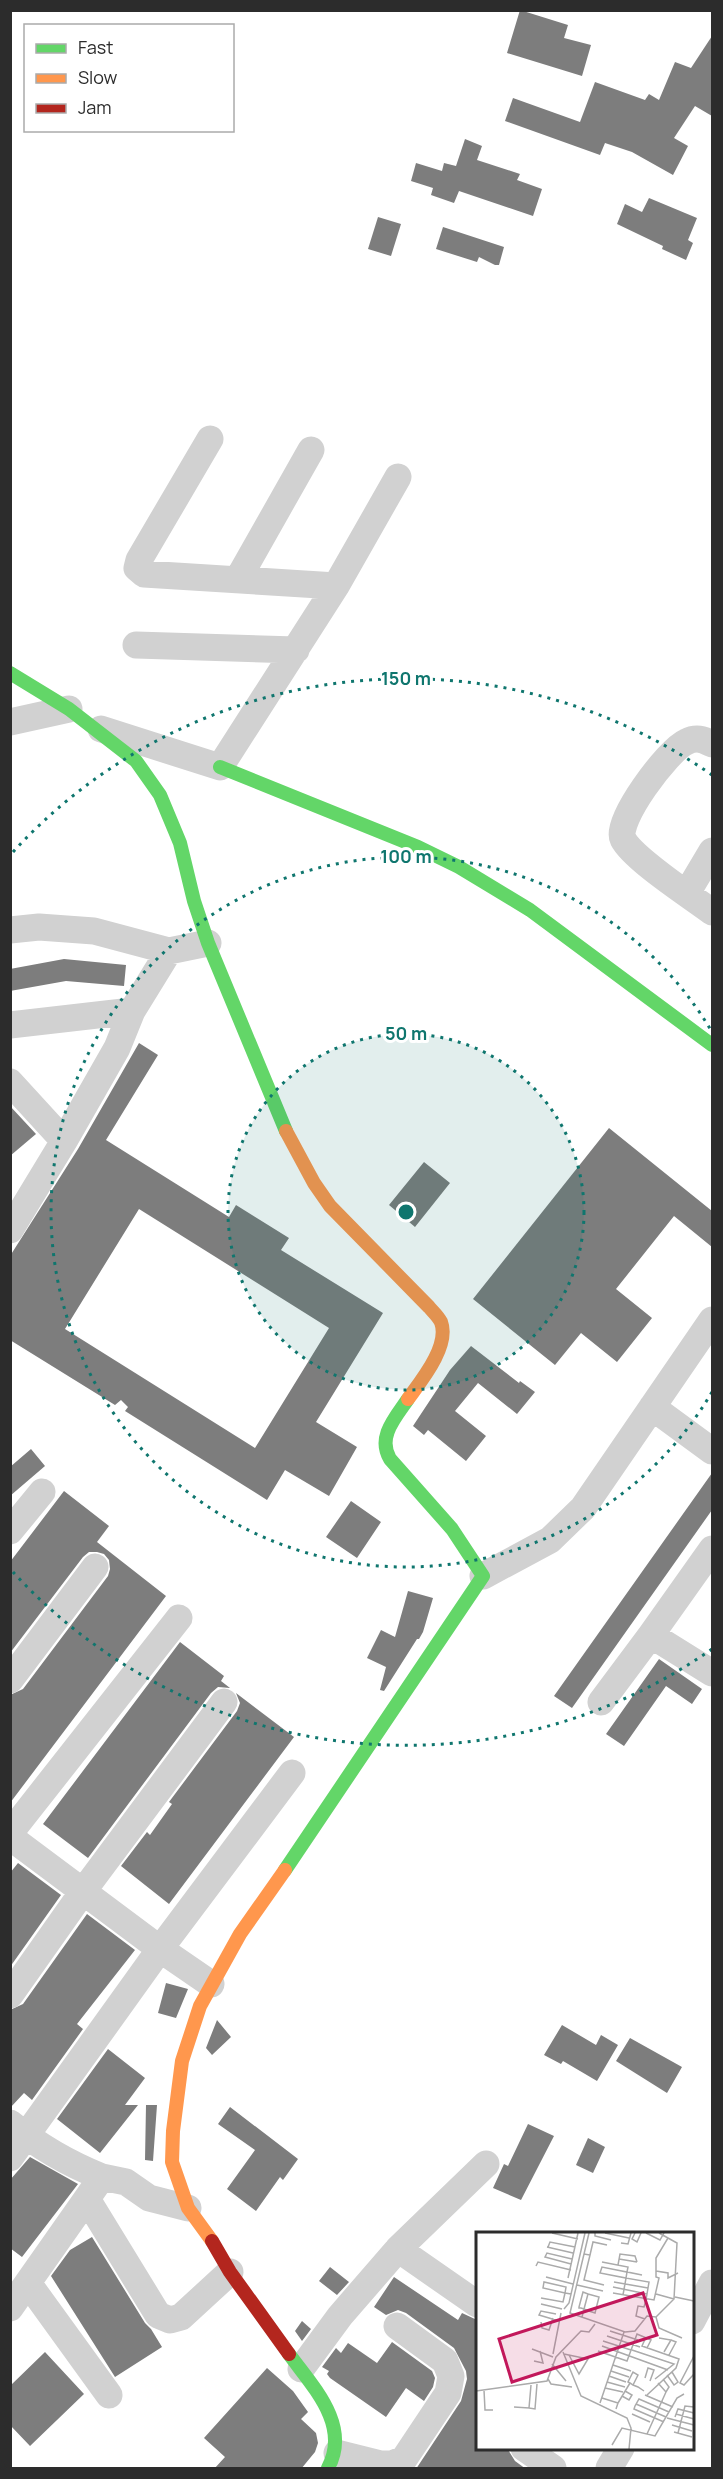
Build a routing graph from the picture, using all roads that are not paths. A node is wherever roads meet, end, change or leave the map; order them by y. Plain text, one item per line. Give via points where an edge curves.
1 (210, 439) dead end
2 (311, 450) dead end
3 (398, 477) dead end
4 (238, 579) junction
5 (336, 586) junction
6 (136, 645) dead end
7 (296, 650) junction
8 (10, 673) edge
9 (69, 709) junction
10 (10, 722) edge
11 (91, 726) junction
12 (712, 744) edge
13 (220, 767) junction
14 (712, 851) edge
15 (687, 893) junction
16 (712, 912) edge
17 (10, 930) edge
18 (208, 943) junction
19 (170, 951) junction
20 (132, 1011) junction
21 (10, 1024) edge
22 (710, 1037) edge
23 (10, 1082) edge
24 (64, 1141) junction
25 (13, 1219) edge
26 (712, 1320) edge
27 (652, 1407) junction
28 (712, 1451) edge
29 (42, 1492) dead end
30 (10, 1531) edge
31 (711, 1555) edge
32 (95, 1567) dead end
33 (483, 1576) junction
34 (179, 1618) dead end
35 (651, 1635) junction
36 (712, 1673) edge
37 (10, 1680) edge
38 (224, 1702) dead end
39 (601, 1702) dead end
40 (292, 1773) dead end
41 (10, 1835) edge
42 (84, 1890) junction
43 (160, 1950) junction
44 (211, 1984) junction
45 (10, 1995) edge
46 (19, 2129) edge
47 (10, 2158) edge
48 (486, 2164) dead end
49 (102, 2177) junction
50 (87, 2199) junction
51 (188, 2208) junction
52 (398, 2249) junction
53 (230, 2272) junction
54 (28, 2283) junction
55 (712, 2283) edge
56 (476, 2303) edge
57 (11, 2306) edge
58 (693, 2319) edge
59 (397, 2326) dead end
60 (301, 2369) junction
61 (109, 2395) dead end
62 (525, 2449) edge
63 (620, 2449) edge
64 (333, 2461) edge
65 (553, 2469) edge
66 (609, 2469) edge

1 - 4 street via 137,568 144,574
2 - 4 street
3 - 5 street
4 - 5 street
5 - 7 street
6 - 7 street
7 - 13 street
8 - 9 street
9 - 10 street
9 - 11 street
11 - 13 street
11 - 18 street via 136,761 160,795 180,843
12 - 15 street via 693,739 671,752 645,786 621,831 628,846
13 - 22 street via 459,867 530,910
14 - 15 street
15 - 16 street
17 - 19 street via 39,927 94,931
18 - 19 street
18 - 33 street via 286,1131 314,1183 330,1206 440,1320 442,1337 434,1358 397,1414 384,1447 390,1459 464,1544
19 - 20 street
20 - 21 street
20 - 24 street via 117,1048
23 - 24 street
24 - 25 street
26 - 27 street
27 - 28 street
27 - 33 street via 583,1508 550,1540
29 - 30 street
31 - 35 street
32 - 37 street
33 - 44 street via 336,1799 240,1934
34 - 41 street
35 - 36 street
35 - 39 street
38 - 42 street
40 - 43 street
41 - 42 street
42 - 43 street
42 - 45 street
43 - 44 street
43 - 46 street
44 - 51 street via 182,2061 176,2103 172,2163
46 - 47 street
46 - 49 street via 75,2166
48 - 52 street
49 - 50 street
49 - 51 street via 126,2182 149,2198
50 - 53 street via 164,2319 181,2317
50 - 54 street
51 - 53 street
52 - 56 street
52 - 60 street
53 - 60 street
54 - 57 street
54 - 61 street
55 - 58 street
59 - 64 street via 446,2361 452,2376 448,2393 404,2459 392,2464
60 - 64 street via 335,2426
62 - 65 street
63 - 66 street

